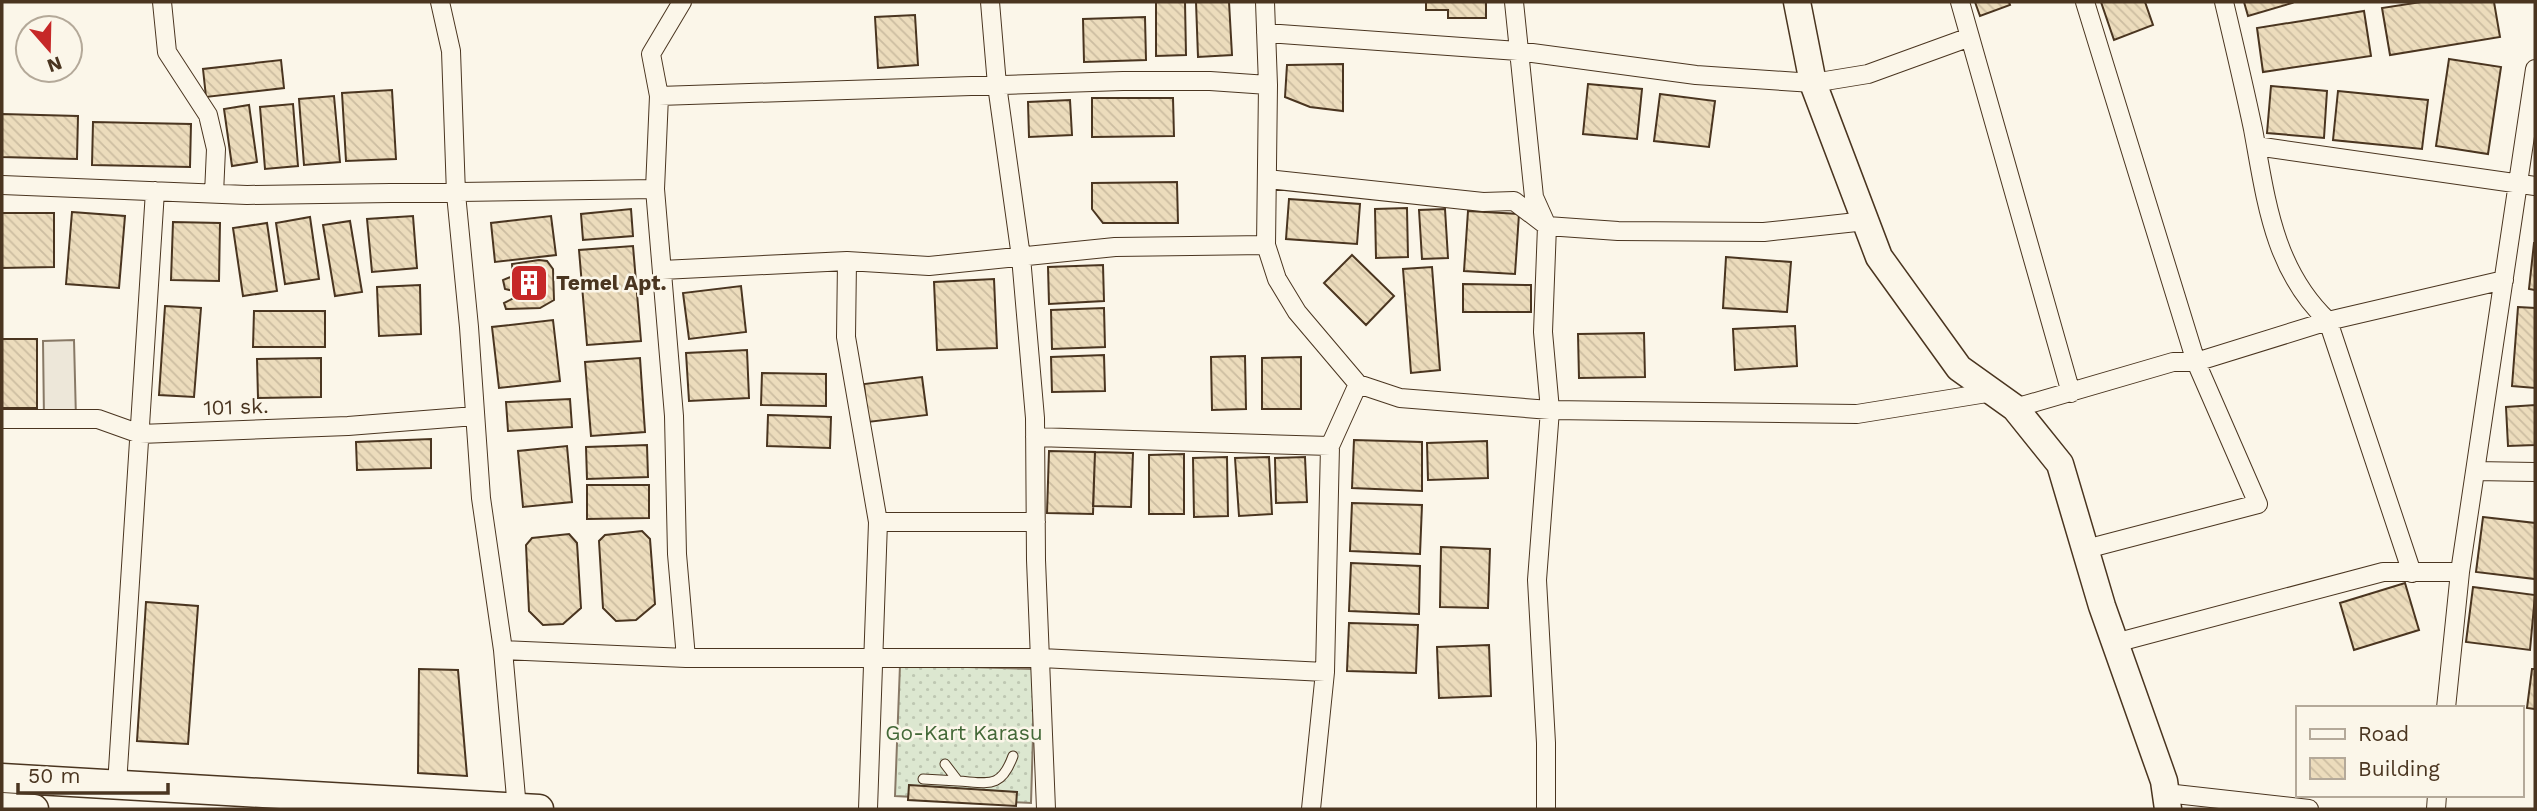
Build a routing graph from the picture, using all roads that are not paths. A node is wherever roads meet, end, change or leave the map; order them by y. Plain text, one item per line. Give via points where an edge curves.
1 (162, 2) edge
2 (440, 2) edge
3 (682, 2) edge
4 (990, 2) edge
5 (1265, 2) edge
6 (1514, 2) edge
7 (1797, 2) edge
8 (1960, 2) edge
9 (2085, 2) edge
10 (2224, 2) edge
11 (1266, 33) junction
12 (1970, 37) junction
13 (1518, 51) junction
14 (2535, 69) edge
15 (1813, 83) junction
16 (1268, 85) junction
17 (997, 86) junction
18 (659, 96) junction
19 (2256, 146) junction
20 (1267, 179) junction
21 (2, 185) edge
22 (2527, 185) edge
23 (654, 189) junction
24 (155, 191) junction
25 (214, 194) junction
26 (456, 194) junction
27 (1866, 221) junction
28 (1548, 226) junction
29 (1266, 245) junction
30 (1021, 257) junction
31 (847, 261) junction
32 (662, 270) junction
33 (2504, 280) junction
34 (2328, 321) junction
35 (2196, 362) junction
36 (1358, 384) junction
37 (1993, 392) junction
38 (2071, 393) junction
39 (2015, 408) junction
40 (1550, 410) junction
41 (475, 416) junction
42 (2, 419) edge
43 (140, 434) junction
44 (1035, 437) junction
45 (1330, 446) junction
46 (2475, 471) junction
47 (2535, 472) edge
48 (877, 522) junction
49 (1036, 522) junction
50 (2086, 549) junction
51 (2460, 572) junction
52 (2412, 573) junction
53 (2115, 643) junction
54 (503, 650) junction
55 (872, 657) junction
56 (686, 658) junction
57 (1041, 659) junction
58 (1325, 672) junction
59 (2446, 706) edge
60 (1013, 756) dead end
61 (945, 764) dead end
62 (2, 778) edge
63 (923, 779) dead end
64 (958, 781) junction
65 (117, 785) junction
66 (2167, 801) edge
67 (2, 807) edge
68 (34, 809) edge
69 (524, 809) edge
70 (868, 809) edge
71 (1046, 809) edge
72 (1311, 809) edge
73 (1546, 809) edge
74 (2309, 809) edge

1 - 25 street via 167,52 208,115 216,149
2 - 26 street via 451,51
3 - 18 street via 651,54
4 - 17 street
5 - 11 street
6 - 13 street
7 - 15 street
8 - 12 street
9 - 35 street
10 - 19 street
11 - 13 street
11 - 16 street
12 - 15 street via 1868,74
12 - 38 street
13 - 15 street via 1696,75
13 - 28 street via 1534,197
14 - 22 street
15 - 27 street
16 - 17 street via 1123,81
16 - 20 street
17 - 18 street
17 - 30 street
18 - 23 street
19 - 22 street
19 - 34 street via 2266,210 2287,263 2311,304
20 - 28 street via 1483,202 1514,201
20 - 29 street
21 - 24 street
22 - 33 street
23 - 26 street
23 - 32 street
24 - 25 street
24 - 43 street
25 - 26 street
26 - 41 street
27 - 28 street via 1764,232
27 - 37 street via 1879,257 1918,315 1959,368
28 - 40 street via 1543,332
29 - 30 street via 1115,247
29 - 36 street via 1277,279 1297,312
30 - 31 street via 929,266
30 - 44 street
31 - 32 street
31 - 48 street via 846,337
32 - 56 street
33 - 34 street
33 - 46 street
34 - 35 street
34 - 52 street
35 - 38 street via 2173,362
35 - 50 street via 2258,504
36 - 40 street via 1400,398
36 - 45 street
37 - 39 street
37 - 40 street via 1857,414
38 - 39 street
39 - 50 street via 2060,464
40 - 73 street via 1537,580
41 - 43 street, 101 sk.
41 - 54 street via 481,498
42 - 43 street, 101 sk. via 98,419
43 - 65 street
44 - 45 street
44 - 49 street
45 - 58 street
46 - 47 street
46 - 51 street
48 - 49 street
48 - 55 street
49 - 57 street
50 - 53 street
51 - 52 street
51 - 59 street
52 - 53 street via 2383,572
53 - 66 street
54 - 56 street
54 - 69 street
55 - 56 street
55 - 57 street
55 - 70 street
57 - 58 street
57 - 71 street
58 - 72 street
60 - 64 lane via 1007,774 993,784
61 - 64 lane
62 - 65 main road
63 - 64 lane
65 - 69 main road
66 - 74 street
67 - 68 main road

